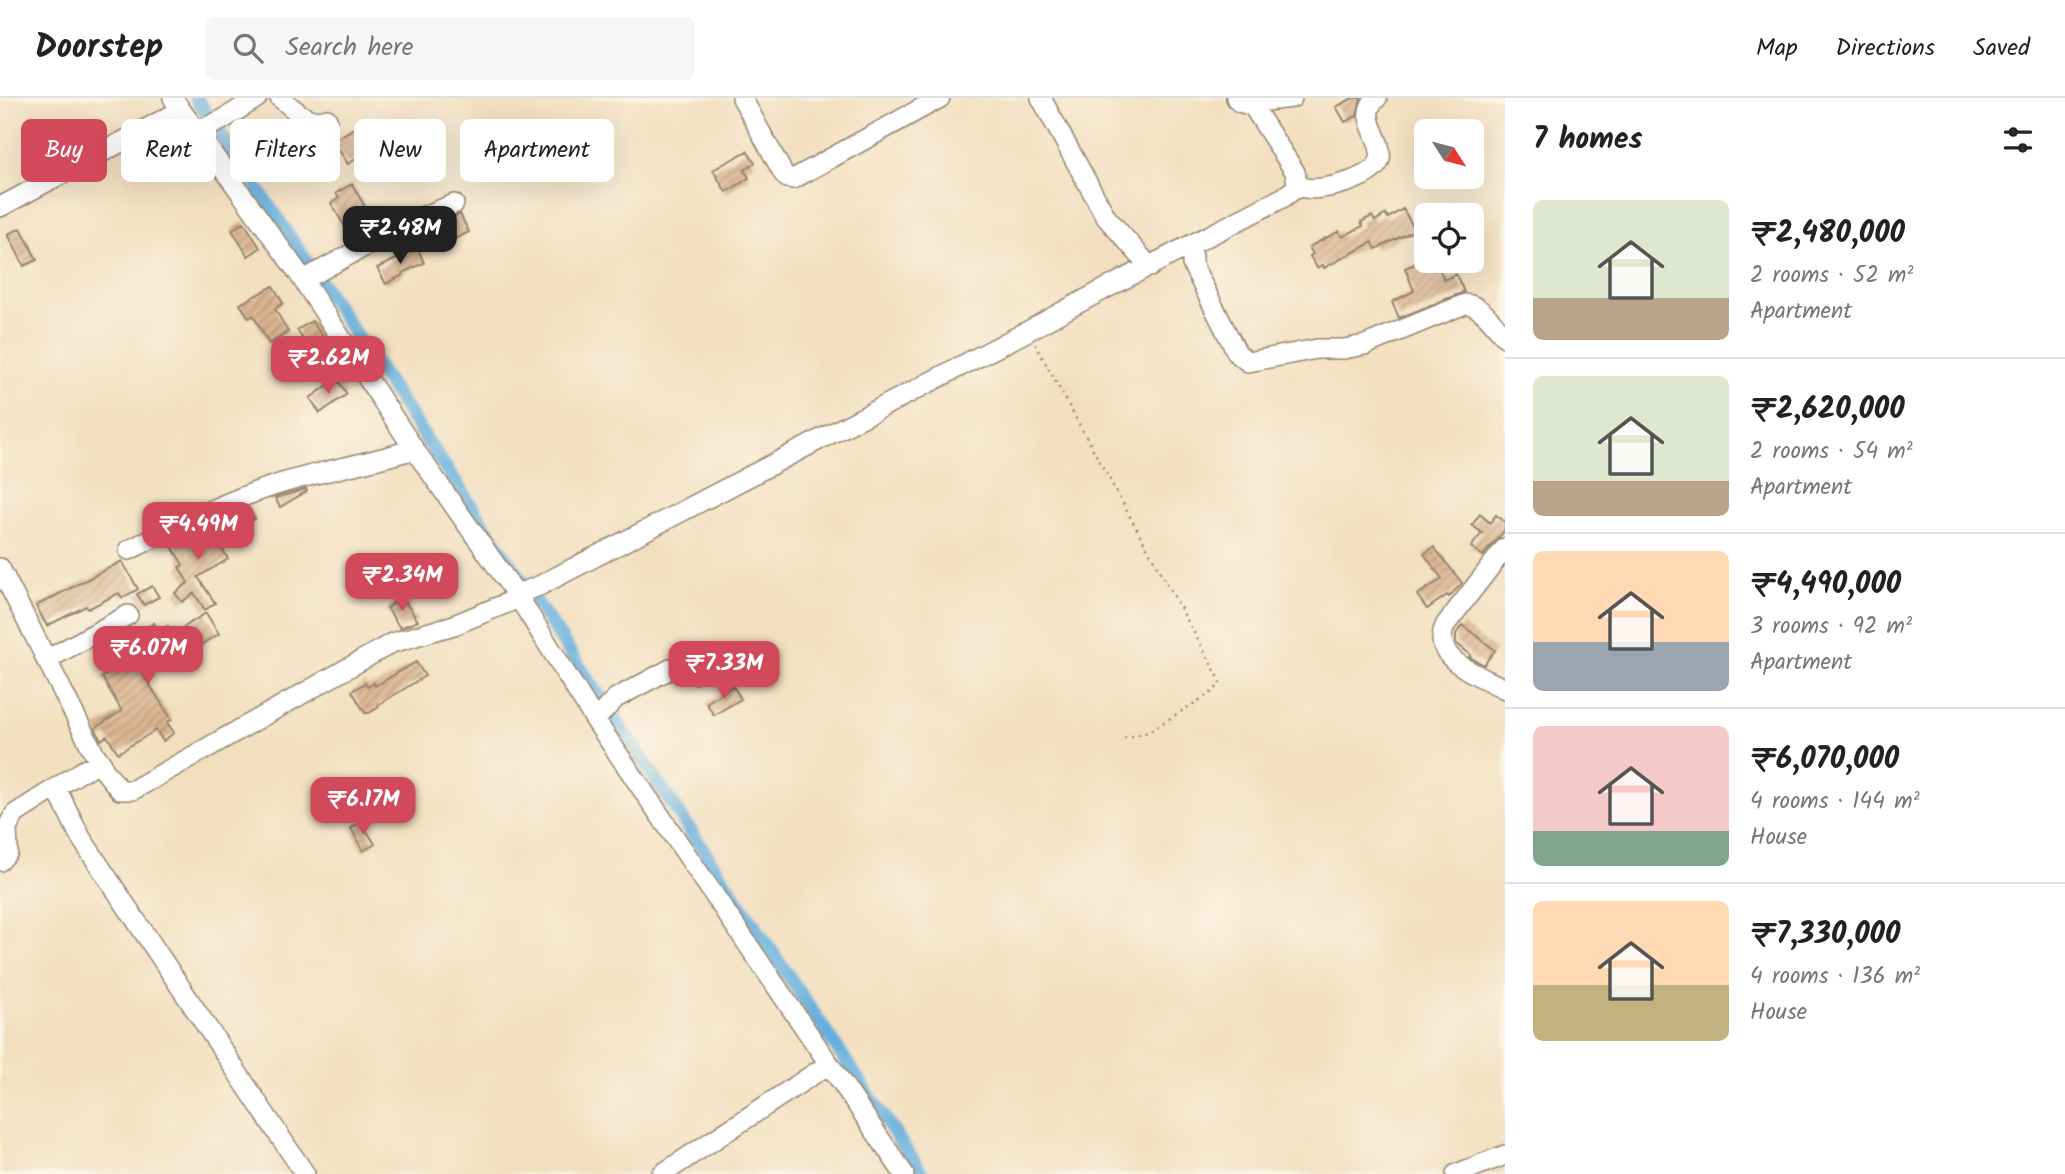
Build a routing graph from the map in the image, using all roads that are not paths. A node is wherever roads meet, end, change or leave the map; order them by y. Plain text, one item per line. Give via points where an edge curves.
1 (257, 98) edge
2 (280, 98) edge
3 (742, 98) edge
4 (940, 98) edge
5 (1041, 98) edge
6 (1236, 98) edge
7 (1292, 98) edge
8 (1377, 98) edge
9 (177, 104) edge
10 (1254, 106) junction
11 (189, 119) edge
12 (309, 119) edge
13 (216, 123) edge
14 (216, 154) edge
15 (1302, 187) junction
16 (454, 204) dead end
17 (0, 207) edge
18 (1192, 246) junction
19 (1150, 267) junction
20 (311, 275) junction
21 (1498, 318) edge
22 (1505, 337) edge
23 (414, 449) junction
24 (1505, 548) edge
25 (129, 550) dead end
26 (0, 568) edge
27 (518, 596) junction
28 (128, 615) dead end
29 (46, 660) junction
30 (672, 668) dead end
31 (1505, 689) edge
32 (601, 712) junction
33 (102, 764) junction
34 (56, 788) junction
35 (0, 861) edge
36 (829, 1064) junction
37 (1505, 1155) edge
38 (305, 1174) edge
39 (662, 1174) edge
40 (904, 1174) edge
41 (1457, 1174) edge

1 - 13 street
2 - 12 street
3 - 4 street via 783,173 793,179
5 - 19 street via 1107,217
6 - 10 street
7 - 10 street
8 - 15 street via 1368,112 1380,154 1375,168 1335,186
9 - 11 street
9 - 17 street
10 - 15 street
14 - 20 street
15 - 18 street
16 - 20 street
18 - 19 street
18 - 21 street via 1192,264 1237,353 1248,362 1317,348 1365,345 1465,304
19 - 27 street
20 - 23 street
21 - 22 street
23 - 25 street via 271,486
23 - 27 street
24 - 31 street via 1446,624 1441,638 1457,663
26 - 29 street
27 - 32 street
27 - 33 street via 454,625 392,643 133,790 120,790
28 - 29 street
29 - 33 street
30 - 32 street
32 - 36 street
33 - 34 street
34 - 35 street via 15,814 6,828 8,852
34 - 38 street via 80,838
36 - 39 street
36 - 40 street
37 - 41 street

